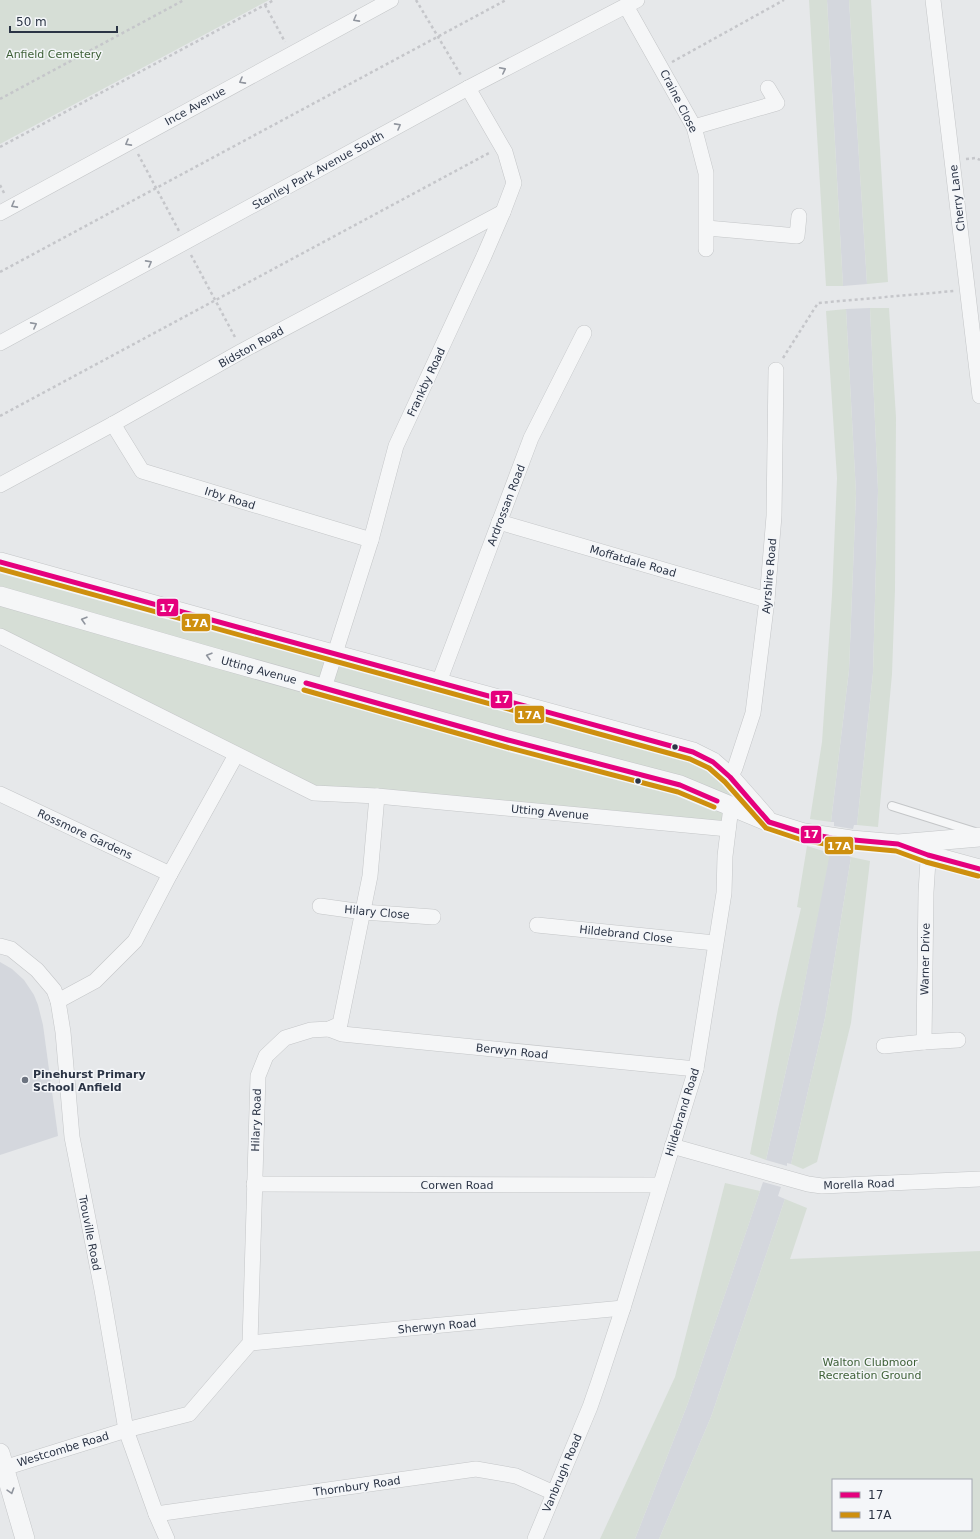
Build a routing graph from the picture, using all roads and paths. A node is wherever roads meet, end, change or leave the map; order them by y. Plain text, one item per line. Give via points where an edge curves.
1 (184, 0) edge
2 (274, 0) edge
3 (391, 0) edge
4 (416, 0) edge
5 (506, 0) edge
6 (784, 0) edge
7 (933, 0) edge
8 (632, 3) edge
9 (265, 5) junction
10 (437, 37) junction
11 (292, 54) junction
12 (661, 68) junction
13 (468, 88) junction
14 (768, 88) dead end
15 (0, 99) edge
16 (694, 127) junction
17 (502, 146) junction
18 (0, 147) edge
19 (503, 212) junction
20 (0, 213) edge
21 (799, 216) dead end
22 (707, 228) junction
23 (706, 249) dead end
24 (0, 272) edge
25 (968, 290) junction
26 (584, 333) dead end
27 (0, 343) edge
28 (776, 370) joint
29 (980, 396) edge
30 (0, 416) edge
31 (113, 424) junction
32 (0, 485) edge
33 (499, 522) junction
34 (371, 540) junction
35 (0, 562) edge
36 (0, 596) edge
37 (767, 600) junction
38 (0, 636) edge
39 (335, 654) junction
40 (439, 682) junction
41 (324, 688) junction
42 (236, 755) junction
43 (734, 792) junction
44 (0, 794) edge
45 (377, 796) junction
46 (892, 806) dead end
47 (728, 829) junction
48 (980, 833) edge
49 (980, 837) edge
50 (929, 848) junction
51 (980, 869) edge
52 (170, 874) junction
53 (320, 906) dead end
54 (363, 912) junction
55 (433, 917) dead end
56 (537, 925) dead end
57 (715, 943) junction
58 (0, 946) edge
59 (58, 1001) junction
60 (329, 1029) junction
61 (958, 1040) dead end
62 (924, 1042) junction
63 (884, 1046) dead end
64 (696, 1069) junction
65 (672, 1146) junction
66 (980, 1179) edge
67 (254, 1184) junction
68 (660, 1185) junction
69 (623, 1308) junction
70 (250, 1343) junction
71 (590, 1407) joint
72 (126, 1430) junction
73 (1, 1463) edge
74 (554, 1493) junction
75 (156, 1514) junction
76 (25, 1539) edge
77 (167, 1539) edge
78 (535, 1539) edge

1 - 15 path
2 - 9 path
3 -> 11 street, Ince Avenue
4 - 10 path
5 - 10 path
6 - 12 path
7 - 25 street, Cherry Lane
8 - 12 street, Craine Close
13 -> 8 street, Stanley Park Avenue South
9 - 11 path
9 - 18 path
10 - 13 path
10 - 24 path
11 -> 20 street, Ince Avenue
12 - 16 street, Craine Close
13 - 17 street, Frankby Road
27 -> 13 street, Stanley Park Avenue South
14 - 16 street via 777,103
16 - 22 street, Craine Close via 706,173
17 - 19 street, Frankby Road via 514,183
17 - 30 path
19 - 31 street, Bidston Road via 242,351
19 - 34 street, Frankby Road via 396,446
21 - 22 street via 797,236
22 - 23 street, Craine Close
25 - 28 path via 818,303
25 - 29 street, Cherry Lane
26 - 33 street, Ardrossan Road via 531,438
28 - 37 street, Ayrshire Road via 774,516
31 - 32 street, Bidston Road
31 - 34 street, Irby Road via 142,471
33 - 37 street, Moffatdale Road
33 - 40 street, Ardrossan Road
34 - 39 street, Frankby Road
35 - 39 street, Utting Avenue
41 -> 36 street, Utting Avenue
37 - 43 street, Ayrshire Road via 753,713 735,768
38 - 42 street, Utting Avenue
39 - 40 street, Utting Avenue
39 - 41 street, Frankby Road
40 - 43 street, Utting Avenue via 693,752 714,762
41 - 43 street, Utting Avenue via 680,785
42 - 45 street, Utting Avenue via 314,793
42 - 52 street
43 - 47 street, Hildebrand Road
43 - 50 street, Utting Avenue via 769,822 804,833
44 - 52 street, Rossmore Gardens
45 - 47 street, Utting Avenue
45 - 54 street via 370,876
46 - 48 lane
47 - 57 street, Hildebrand Road via 724,893
49 - 50 street, Utting Avenue
50 - 51 street, Utting Avenue
50 - 62 street, Warner Drive
52 - 59 street via 135,941 95,980
53 - 54 street, Hilary Close
54 - 55 street, Hilary Close
54 - 60 street via 340,1024
56 - 57 street, Hildebrand Close
57 - 64 street, Hildebrand Road
58 - 59 street, Trouville Road via 11,949 37,970 54,990
59 - 72 street, Trouville Road via 72,1137
60 - 64 street, Berwyn Road via 342,1034
60 - 67 street, Hilary Road via 311,1030 285,1038 266,1056 258,1076
61 - 62 street
62 - 63 street
64 - 65 street, Hildebrand Road
65 - 66 street, Morella Road via 822,1186
65 - 68 street, Hildebrand Road
67 - 68 street, Corwen Road
67 - 70 street, Hilary Road
68 - 69 street, Hildebrand Road
69 - 70 street, Sherwyn Road
69 - 71 street, Hildebrand Road
70 - 72 street via 188,1414
71 - 74 street, Vanbrugh Road
72 - 73 street, Westcombe Road
72 - 75 street, Trouville Road
73 -> 76 street
74 - 75 street, Thornbury Road via 516,1476 476,1469
74 - 78 street, Vanbrugh Road
75 - 77 street, Trouville Road

